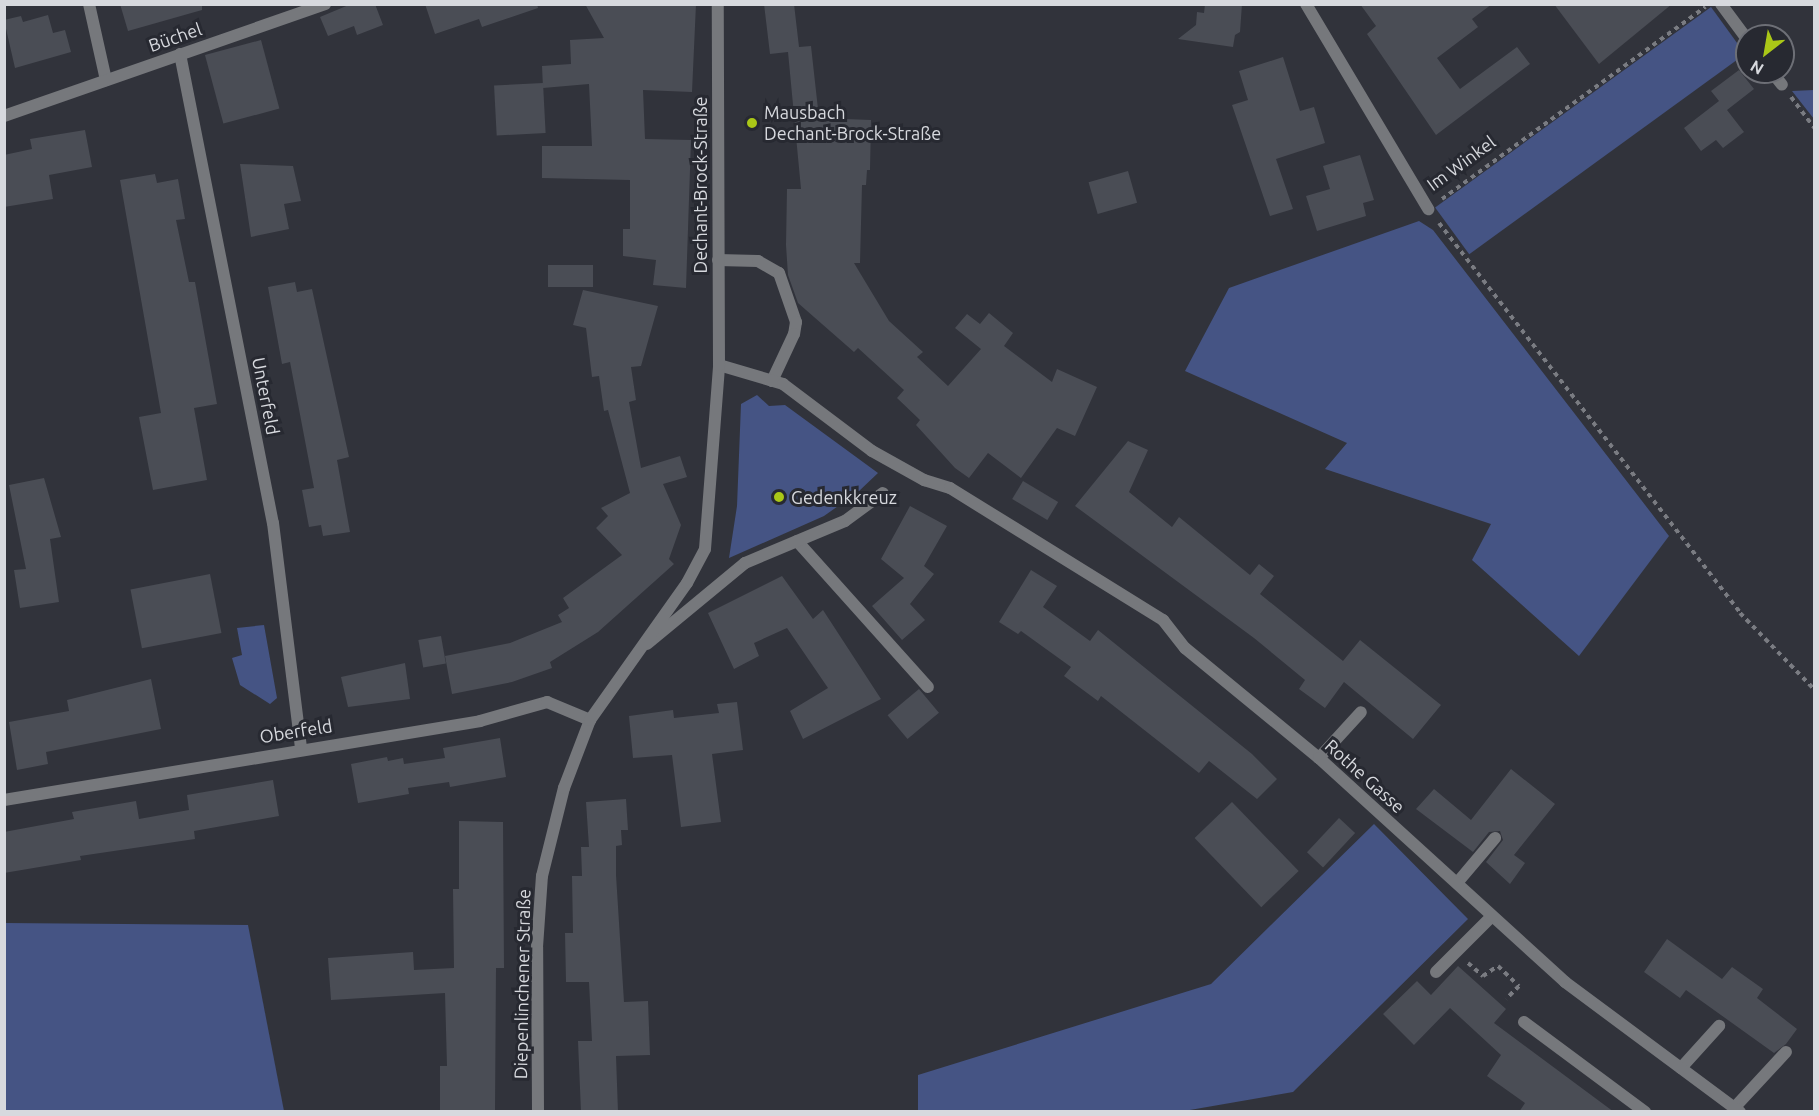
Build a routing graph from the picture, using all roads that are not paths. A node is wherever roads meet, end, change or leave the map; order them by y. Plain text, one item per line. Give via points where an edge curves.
1 (89, 4) edge
2 (325, 4) edge
3 (718, 4) edge
4 (1306, 4) edge
5 (1721, 4) edge
6 (1736, 24) edge
7 (180, 54) junction
8 (106, 80) junction
9 (1781, 84) edge
10 (1786, 90) road end
11 (4, 116) edge
12 (1428, 209) road end
13 (717, 260) junction
14 (719, 365) junction
15 (772, 381) junction
16 (883, 494) dead end
17 (797, 541) junction
18 (635, 654) junction
19 (928, 687) dead end
20 (1361, 712) dead end
21 (590, 720) junction
22 (301, 748) junction
23 (1319, 758) junction
24 (564, 788) joint
25 (4, 800) edge
26 (1495, 838) dead end
27 (1457, 884) junction
28 (1492, 916) junction
29 (1436, 972) dead end
30 (1524, 1022) dead end
31 (1719, 1026) dead end
32 (1786, 1052) dead end
33 (1681, 1068) junction
34 (1737, 1109) edge
35 (538, 1112) edge
36 (1645, 1112) edge

1 - 8 street
2 - 7 street, Büchel
3 - 13 street, Dechant-Brock-Straße
4 - 12 street, Im Winkel
5 - 6 street
7 - 8 street, Büchel
7 - 22 street, Unterfeld via 273,523
8 - 11 street, Büchel
9 - 10 street
13 - 14 street, Dechant-Brock-Straße
13 - 15 street via 758,261 779,273 796,322
14 - 15 street
14 - 18 street, Dechant-Brock-Straße via 705,549 687,583
15 - 23 street, Rothe Gasse via 783,384 872,451 950,488 1163,620 1185,648
16 - 17 street, Dechant-Brock-Straße via 845,520
17 - 18 street, Dechant-Brock-Straße via 745,563
17 - 19 street
18 - 21 street, Dechant-Brock-Straße
20 - 23 street
21 - 22 street, Oberfeld via 547,702 480,721
21 - 24 street, Dechant-Brock-Straße
22 - 25 street, Oberfeld
23 - 27 street, Rothe Gasse
24 - 35 street, Diepenlinchener Straße via 542,876 537,947
26 - 27 street
27 - 28 street, Rothe Gasse
28 - 29 street
28 - 33 street, Rothe Gasse via 1564,982
30 - 36 street
31 - 33 street
32 - 34 street
33 - 34 street, Rothe Gasse

